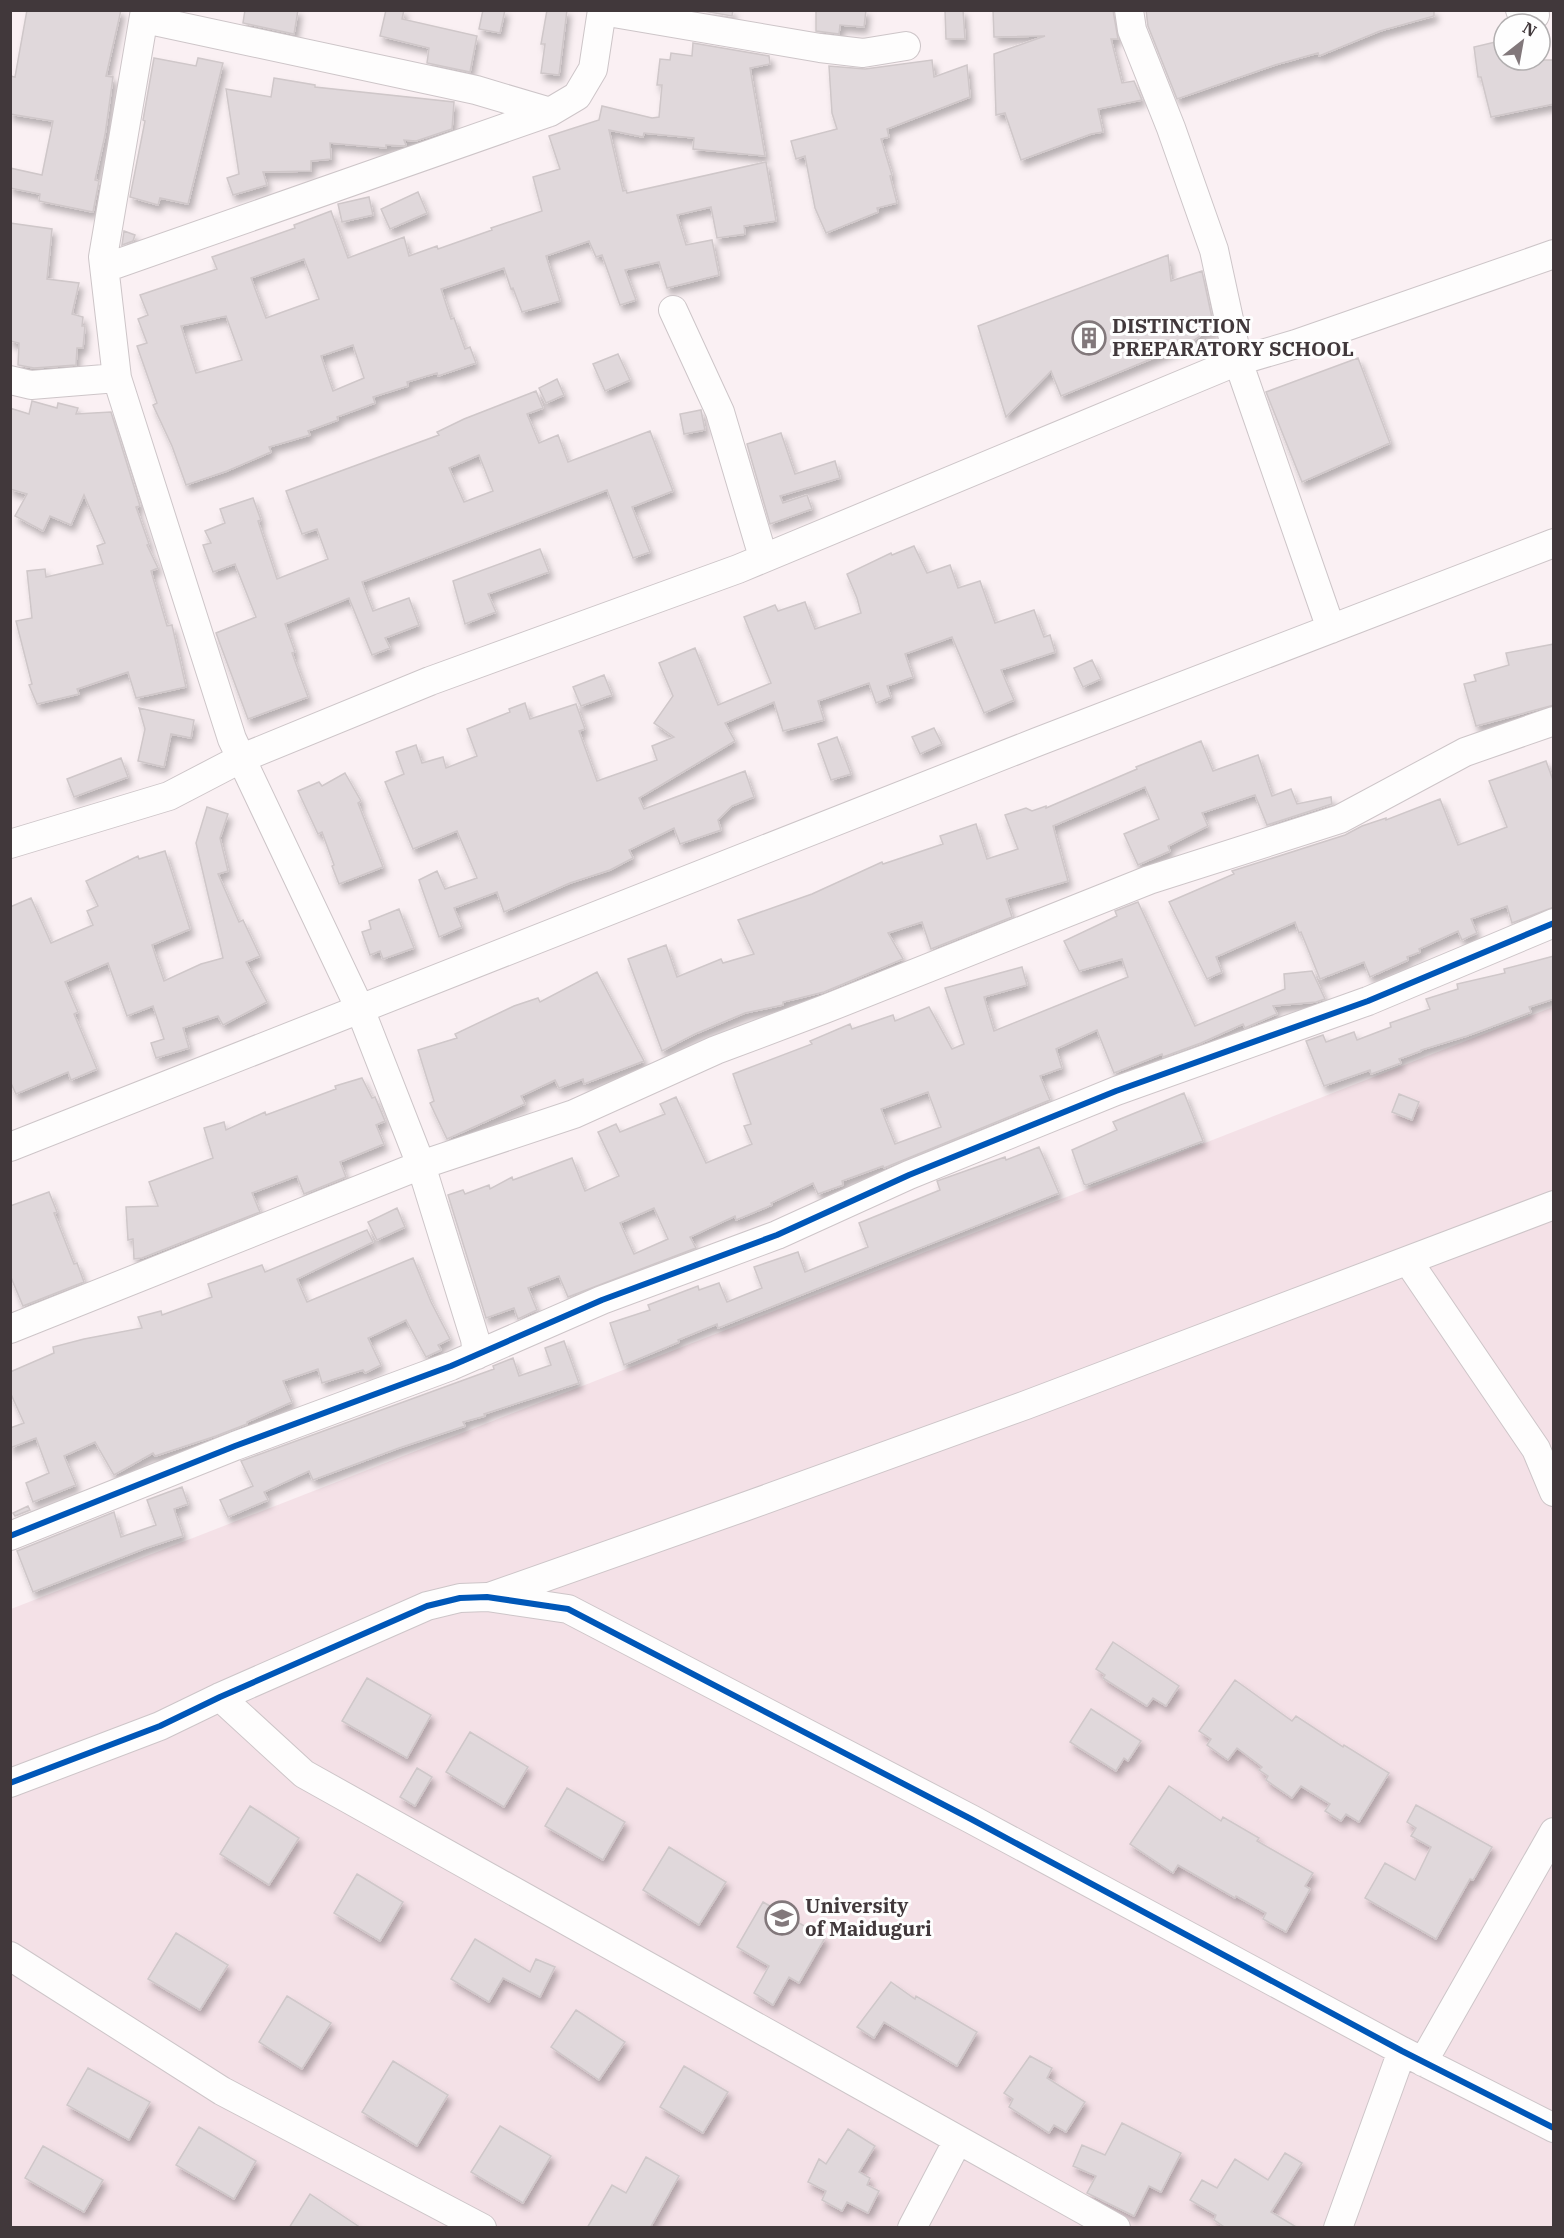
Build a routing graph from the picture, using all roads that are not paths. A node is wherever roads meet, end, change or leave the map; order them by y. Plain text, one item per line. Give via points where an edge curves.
1 (1130, 10) edge
2 (602, 11) edge
3 (145, 15) edge
4 (906, 46) dead end
5 (550, 112) junction
6 (1554, 254) edge
7 (105, 268) junction
8 (673, 310) dead end
9 (1238, 361) junction
10 (117, 378) junction
11 (10, 380) edge
12 (1554, 543) edge
13 (763, 558) junction
14 (1331, 629) junction
15 (1554, 721) edge
16 (242, 758) junction
17 (10, 844) edge
18 (1554, 923) edge
19 (360, 1009) junction
20 (10, 1147) edge
21 (421, 1164) junction
22 (1554, 1205) edge
23 (1408, 1261) junction
24 (10, 1329) edge
25 (477, 1354) junction
26 (1554, 1492) edge
27 (10, 1536) edge
28 (488, 1598) junction
29 (220, 1697) junction
30 (10, 1783) edge
31 (1554, 1832) edge
32 (10, 1956) edge
33 (1412, 2056) junction
34 (1554, 2128) edge
35 (958, 2140) junction
36 (482, 2228) edge
37 (912, 2228) edge
38 (1116, 2228) edge
39 (1338, 2228) edge

1 - 9 street via 1132,30 1214,250
2 - 4 street via 863,53
2 - 5 street via 593,69 577,96
3 - 5 street via 476,90
3 - 7 street via 103,257
5 - 7 street
6 - 9 street
7 - 10 street
8 - 13 street via 720,412
9 - 13 street
9 - 14 street
10 - 11 street via 31,385
10 - 16 street via 232,739
12 - 14 street
13 - 16 street via 430,681
14 - 19 street
15 - 21 street via 1465,752 1340,819 1149,880 716,1050 574,1114
16 - 17 street via 169,796
16 - 19 street
18 - 25 street via 1368,1000 1116,1091 909,1175 777,1235 602,1300
19 - 20 street
19 - 21 street
21 - 24 street
21 - 25 street
22 - 23 street
23 - 26 street via 1536,1449
23 - 28 street via 1026,1405
25 - 27 street
28 - 29 street via 460,1598 427,1606
28 - 33 street via 568,1610 608,1629
29 - 30 street via 160,1726
29 - 35 street via 304,1774
31 - 33 street
32 - 36 street via 222,2091
33 - 34 street
33 - 39 street
35 - 37 street
35 - 38 street

